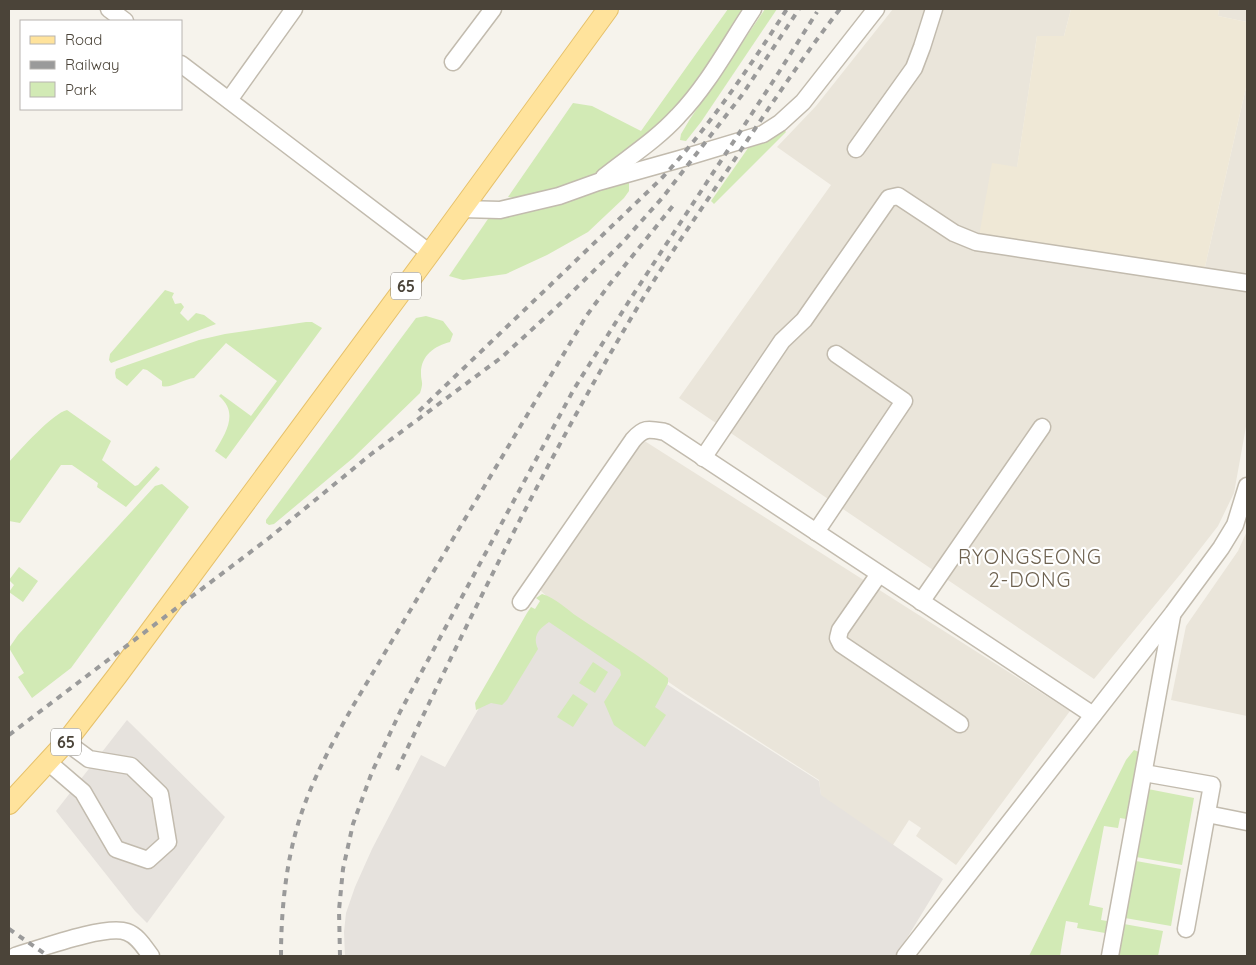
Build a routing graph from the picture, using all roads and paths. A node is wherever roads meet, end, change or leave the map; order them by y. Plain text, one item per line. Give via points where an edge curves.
1 (109, 9) edge
2 (294, 9) edge
3 (493, 9) edge
4 (608, 9) edge
5 (753, 9) edge
6 (876, 9) edge
7 (934, 9) edge
8 (124, 20) edge
9 (453, 62) dead end
10 (182, 65) edge
11 (229, 100) junction
12 (856, 149) dead end
13 (598, 182) junction
14 (462, 209) junction
15 (430, 254) junction
16 (1247, 283) edge
17 (836, 354) dead end
18 (1042, 427) dead end
19 (704, 458) junction
20 (1247, 486) edge
21 (816, 532) junction
22 (879, 574) junction
23 (521, 602) dead end
24 (921, 602) junction
25 (1173, 614) junction
26 (1093, 715) junction
27 (960, 724) dead end
28 (66, 742) junction
29 (48, 762) junction
30 (1144, 773) junction
31 (9, 804) edge
32 (1207, 814) junction
33 (1247, 822) edge
34 (1186, 929) dead end
35 (15, 956) edge
36 (151, 956) edge
37 (905, 956) edge
38 (1110, 956) edge

1 - 8 street
2 - 11 street
3 - 9 street
4 - 14 main road, 65
5 - 13 street via 678,116 658,136
6 - 13 street via 803,102 780,124 763,134
7 - 12 street via 914,68
10 - 11 street
11 - 15 street
13 - 14 street via 559,196 500,210
14 - 15 main road, 65
15 - 28 main road, 65
16 - 19 street via 976,242 894,196 889,198 804,320 782,341
17 - 21 street via 904,401
18 - 24 street
19 - 21 street
19 - 23 street via 665,432 646,429 639,433
20 - 25 street via 1235,525
21 - 22 street
22 - 24 street
22 - 27 street via 840,630 838,638 841,644
24 - 26 street
25 - 26 street
25 - 30 street
26 - 37 street
28 - 29 main road, 65
28 - 29 street via 89,759 131,766 160,794 168,842 148,860 116,849 83,792
29 - 31 main road, 65
30 - 32 street via 1212,785
30 - 38 street
32 - 33 street
32 - 34 street
35 - 36 street via 101,931 120,930 138,939

